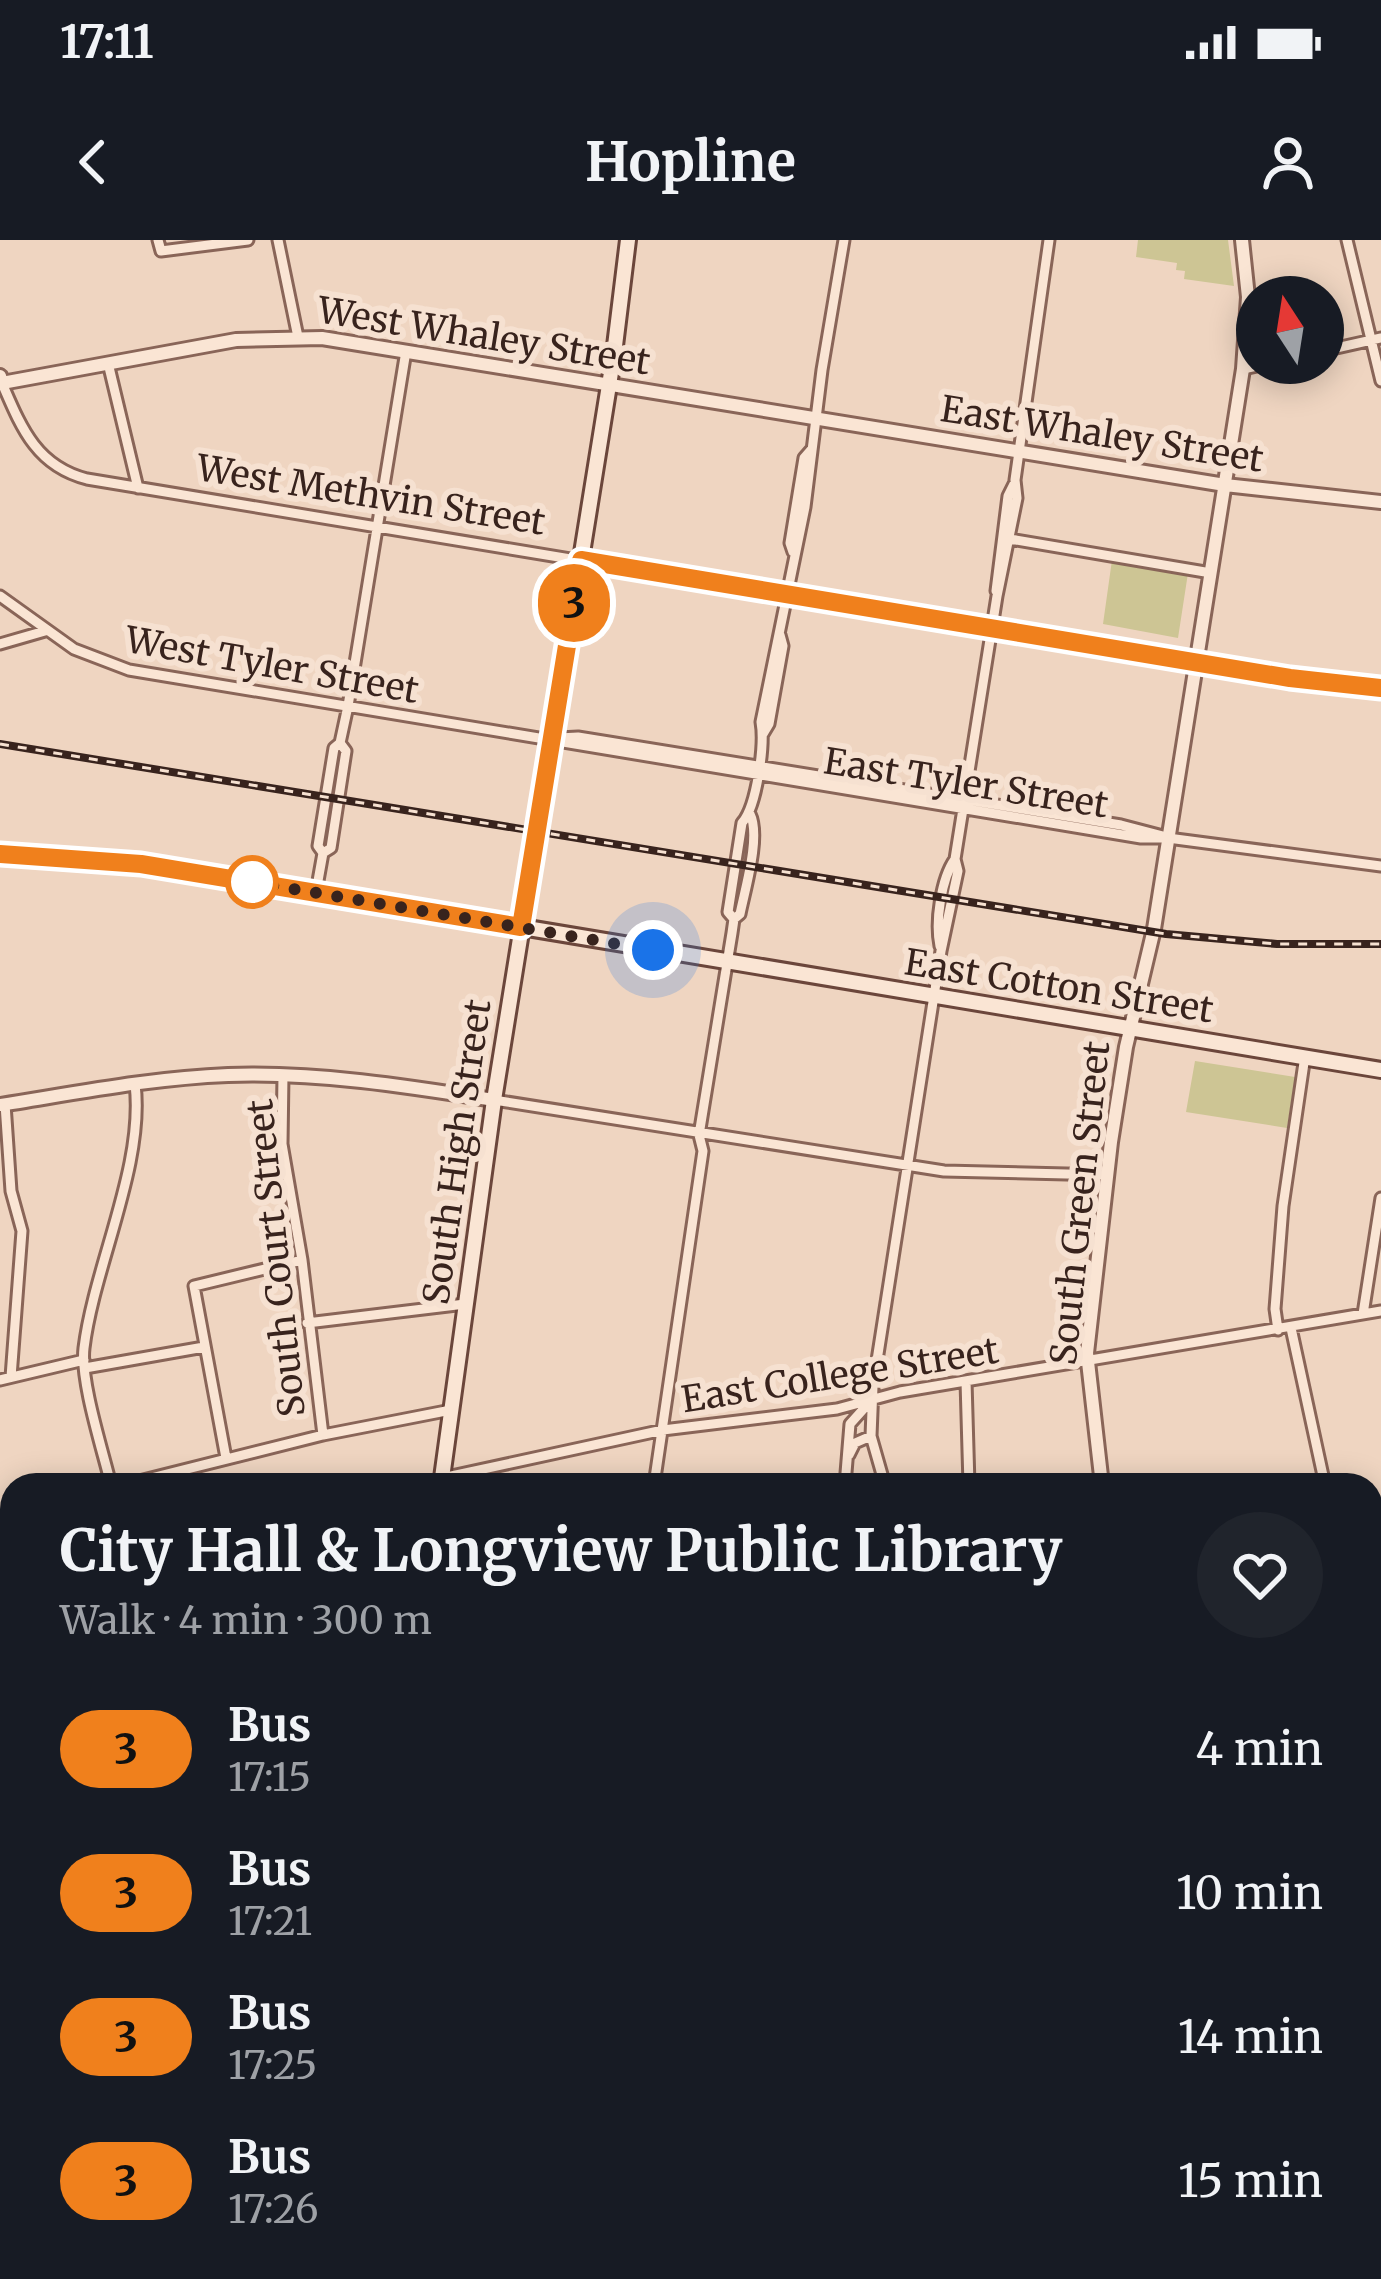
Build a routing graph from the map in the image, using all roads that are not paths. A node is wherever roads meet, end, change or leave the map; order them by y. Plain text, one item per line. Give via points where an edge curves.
1 (248, 240) edge
2 (278, 240) edge
3 (628, 240) edge
4 (844, 240) edge
5 (1049, 240) edge
6 (1242, 240) edge
7 (1347, 240) edge
8 (160, 245) edge
9 (1246, 276) edge
10 (298, 337) junction
11 (1377, 339) edge
12 (1344, 347) edge
13 (406, 351) junction
14 (108, 363) junction
15 (1, 380) edge
16 (1381, 381) edge
17 (1241, 384) edge
18 (609, 385) junction
19 (815, 419) junction
20 (1019, 452) junction
21 (1016, 480) junction
22 (1225, 485) junction
23 (138, 488) junction
24 (1381, 502) edge
25 (377, 527) junction
26 (1010, 539) junction
27 (581, 560) junction
28 (1211, 573) junction
29 (786, 595) junction
30 (0, 596) edge
31 (997, 596) junction
32 (992, 626) junction
33 (44, 631) junction
34 (0, 644) edge
35 (1196, 662) junction
36 (1381, 688) edge
37 (348, 706) junction
38 (553, 739) junction
39 (340, 743) junction
40 (758, 771) junction
41 (963, 805) junction
42 (750, 814) junction
43 (1168, 838) junction
44 (323, 853) junction
45 (0, 854) edge
46 (1381, 866) edge
47 (316, 892) junction
48 (734, 919) junction
49 (521, 927) junction
50 (728, 963) junction
51 (934, 996) junction
52 (1130, 1027) junction
53 (1305, 1056) junction
54 (1381, 1070) edge
55 (283, 1076) junction
56 (135, 1084) junction
57 (494, 1100) junction
58 (3, 1104) edge
59 (699, 1135) junction
60 (906, 1166) junction
61 (1107, 1175) junction
62 (1381, 1198) edge
63 (15, 1207) junction
64 (0, 1215) edge
65 (302, 1261) junction
66 (465, 1304) junction
67 (1381, 1311) edge
68 (1363, 1314) junction
69 (307, 1323) junction
70 (1291, 1328) junction
71 (1278, 1330) junction
72 (204, 1347) junction
73 (1087, 1363) junction
74 (84, 1364) junction
75 (6, 1378) edge
76 (965, 1381) junction
77 (872, 1400) junction
78 (451, 1409) junction
79 (663, 1430) junction
80 (323, 1435) junction
81 (871, 1436) junction
82 (226, 1458) junction
83 (847, 1460) junction
84 (108, 1473) edge
85 (169, 1473) edge
86 (442, 1473) edge
87 (476, 1473) edge
88 (656, 1473) edge
89 (846, 1473) edge
90 (882, 1473) edge
91 (969, 1473) edge
92 (1101, 1473) edge
93 (1321, 1473) edge

1 - 8 street
2 - 10 street
3 - 18 main road, South High Street
4 - 19 street
5 - 20 street
6 - 9 street, South Green Street
7 - 11 street
10 - 13 street, West Whaley Street
10 - 14 street, West Whaley Street
11 - 12 street
11 - 16 street
13 - 18 street, West Whaley Street
13 - 25 street
14 - 15 street, West Whaley Street
14 - 23 street
15 - 23 street, West Methvin Street via 23,432 51,464
17 - 22 street, South Green Street
18 - 19 street, West Whaley Street
18 - 27 main road, South High Street
19 - 20 street, East Whaley Street
19 - 29 street
20 - 21 street
20 - 22 street, East Whaley Street
21 - 26 street
21 - 31 street
22 - 24 street, East Whaley Street
22 - 28 street, South Green Street
23 - 25 street, West Methvin Street
25 - 27 street, West Methvin Street
25 - 37 street
26 - 28 street
26 - 31 street
27 - 29 street, West Methvin Street
27 - 38 main road, South High Street
28 - 35 street, South Green Street
29 - 32 street, West Methvin Street
29 - 40 street
30 - 33 street, West Tyler Street
31 - 32 street
32 - 35 street, West Methvin Street
32 - 41 street
33 - 34 street
33 - 37 street, West Tyler Street via 117,668
35 - 36 street, West Methvin Street
35 - 43 street, South Green Street
37 - 38 street, West Tyler Street
37 - 39 street
38 - 40 street, West Tyler Street
38 - 49 main road, South High Street
39 - 44 street via 324,797
39 - 44 street via 346,752 339,799 331,848
40 - 41 street, East Tyler Street
40 - 42 street
41 - 43 street, East Tyler Street
41 - 51 street via 947,869
42 - 48 street via 755,825
42 - 48 street via 728,912
43 - 46 street, East Tyler Street
43 - 52 street, South Green Street
44 - 47 street
45 - 47 main road, East Cotton Street via 141,864
47 - 49 main road, East Cotton Street
48 - 50 street
49 - 50 main road, East Cotton Street
49 - 57 main road, South High Street
50 - 51 main road, East Cotton Street
50 - 59 street
51 - 52 main road, East Cotton Street
51 - 60 street
52 - 53 main road, East Cotton Street
52 - 61 street, South Green Street
53 - 54 main road, East Cotton Street
53 - 71 street via 1283,1206
55 - 56 street
55 - 57 street
55 - 65 street, South Court Street via 282,1144
56 - 58 street
56 - 74 street via 128,1162
57 - 59 street
57 - 66 main road, South High Street
58 - 63 street
59 - 60 street
59 - 79 street via 704,1151
60 - 61 street
60 - 77 street
61 - 73 street, South Green Street
62 - 68 street
63 - 64 street
63 - 75 street via 22,1231
65 - 69 street, South Court Street
65 - 72 street via 194,1285
66 - 69 street
66 - 78 main road, South High Street
67 - 68 street, East College Street
68 - 70 street, East College Street
69 - 80 street, South Court Street
70 - 71 street, East College Street
70 - 93 street
71 - 73 street, East College Street
72 - 74 street
72 - 82 street
73 - 76 street, East College Street
73 - 92 street, South Green Street
74 - 75 street
74 - 84 street
76 - 77 street, East College Street
76 - 91 street
77 - 79 street, East College Street
77 - 81 street
77 - 83 street via 850,1424
78 - 80 street
78 - 86 main road, South High Street
79 - 87 street, East College Street
79 - 88 street
80 - 82 street
81 - 83 street
81 - 90 street
82 - 85 street
83 - 89 street

